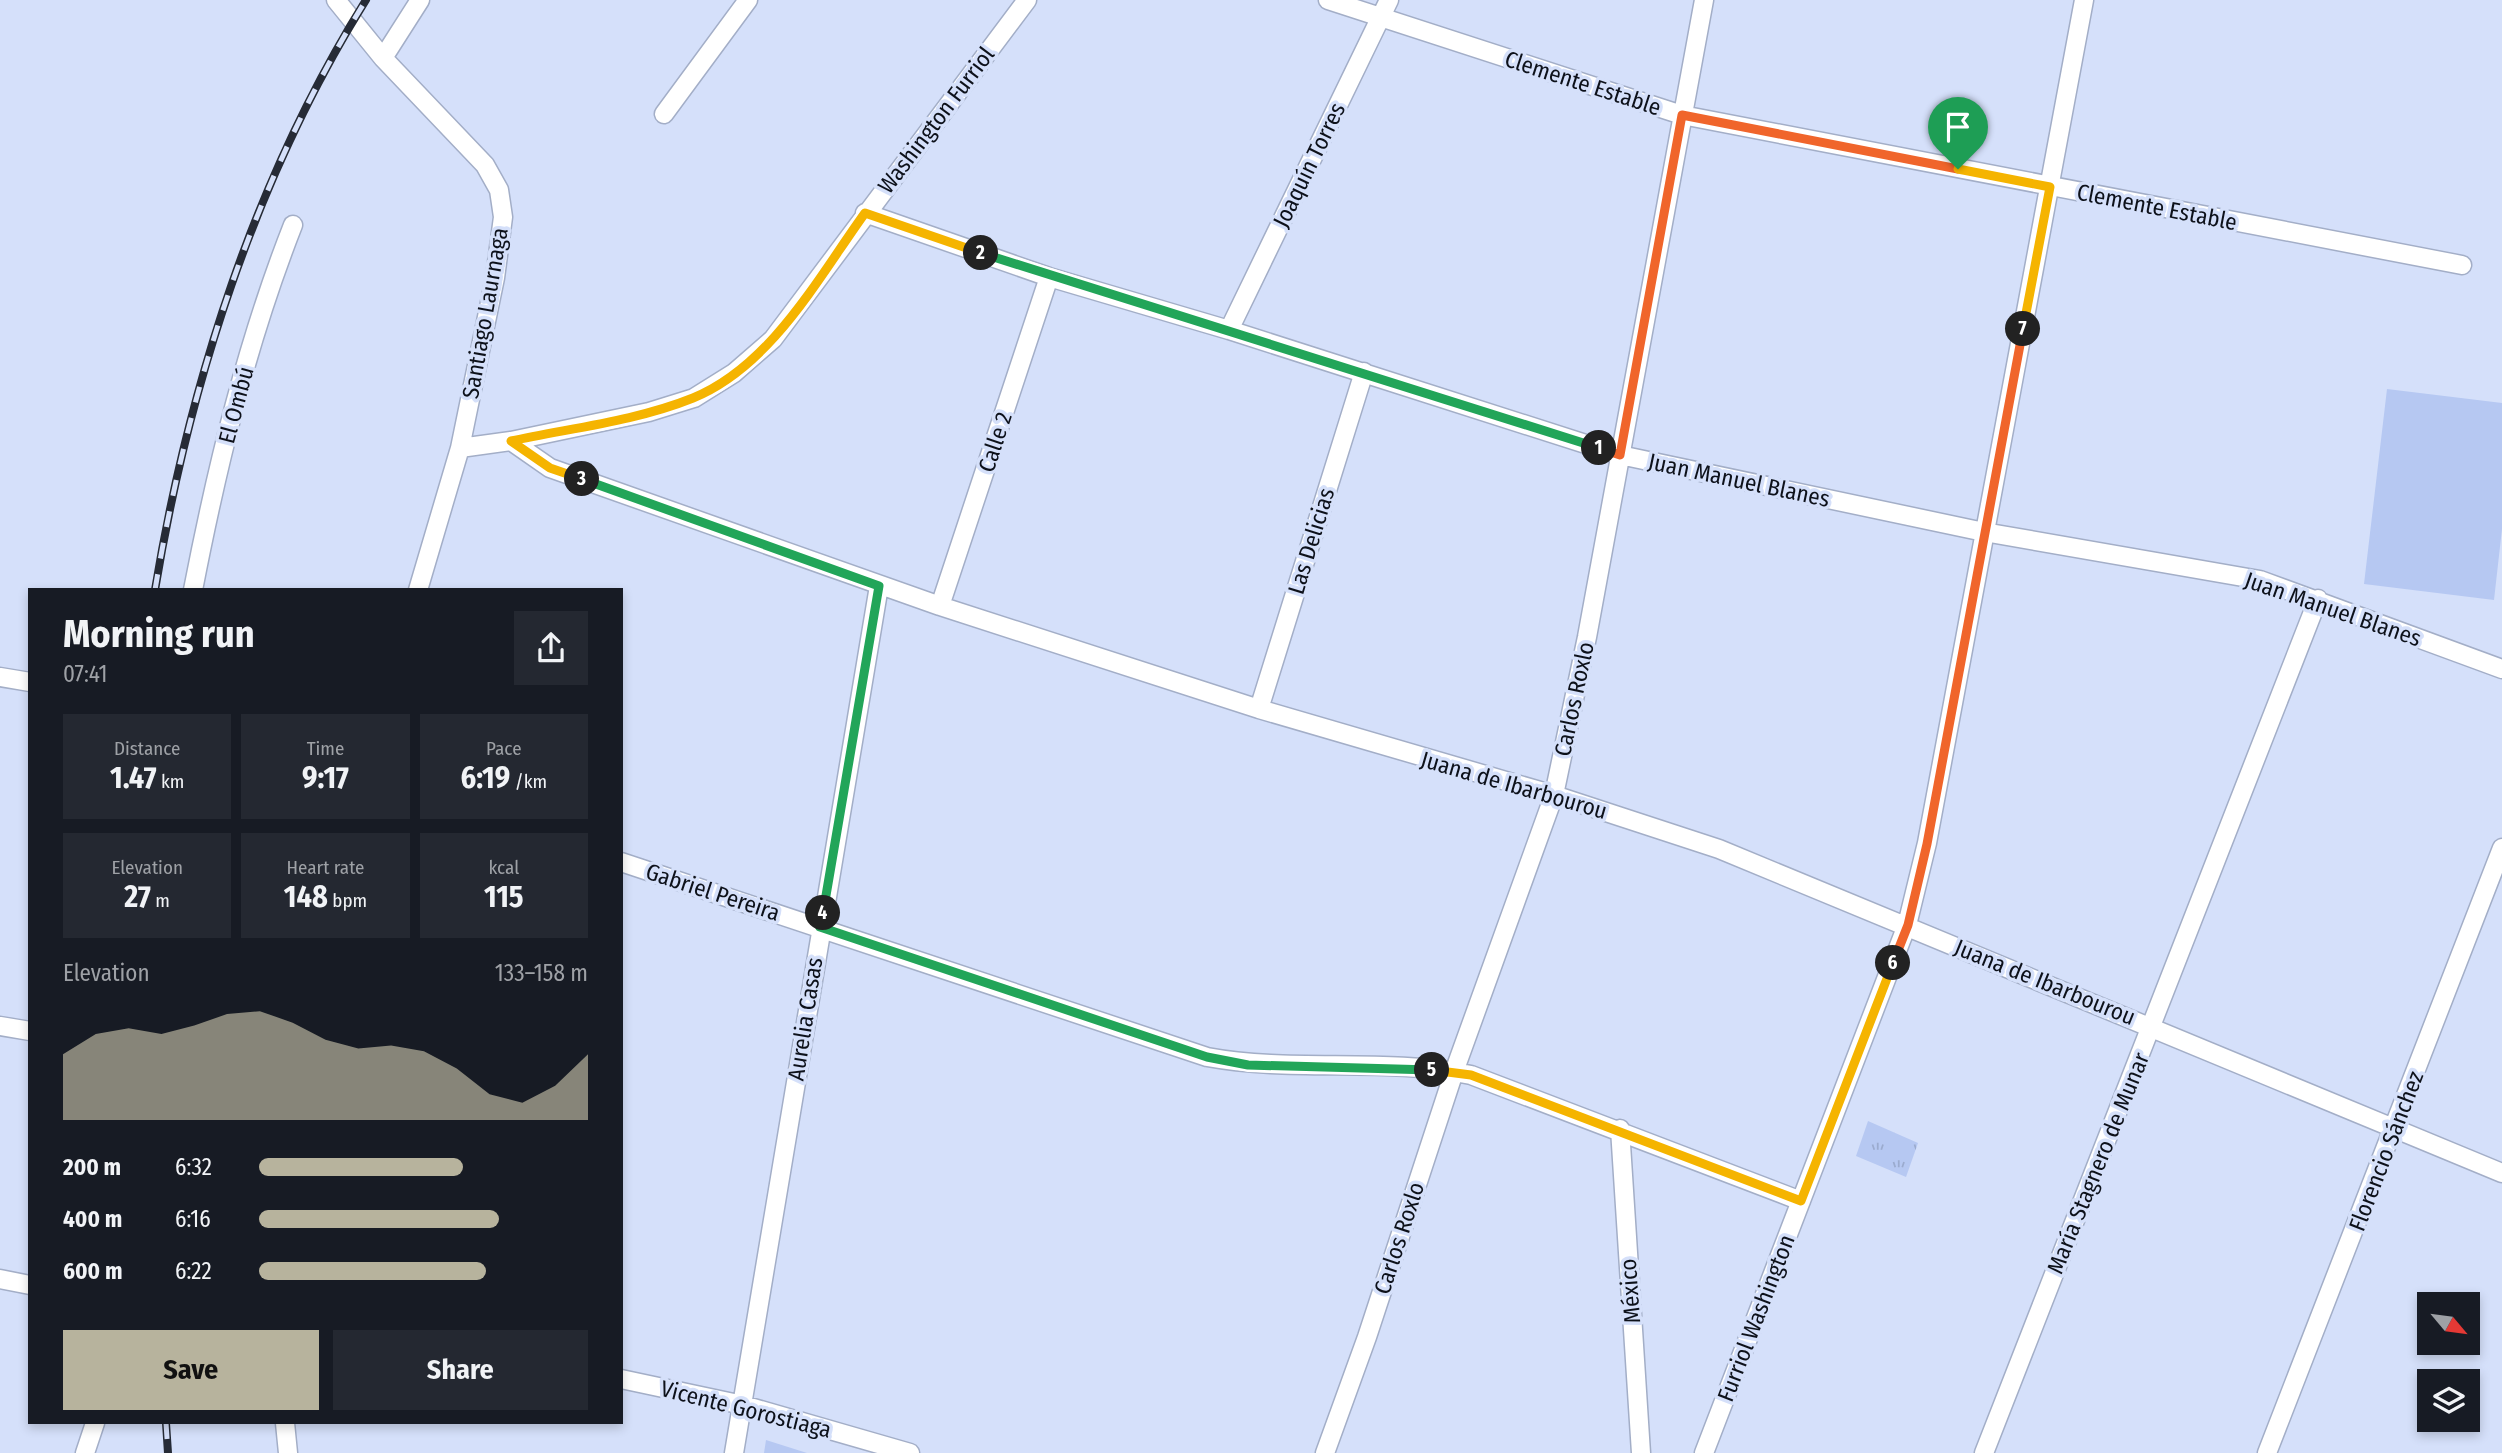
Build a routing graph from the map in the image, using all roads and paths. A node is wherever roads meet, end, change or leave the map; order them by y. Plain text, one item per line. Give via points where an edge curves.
1 (336, 0) edge
2 (420, 0) edge
3 (748, 0) edge
4 (1027, 0) edge
5 (1328, 0) edge
6 (1389, 0) edge
7 (1704, 0) edge
8 (2084, 0) edge
9 (1381, 18) junction
10 (383, 58) junction
11 (664, 114) dead end
12 (1682, 115) junction
13 (2050, 187) junction
14 (865, 213) junction
15 (293, 225) dead end
16 (2462, 265) dead end
17 (1049, 277) junction
18 (1229, 330) junction
19 (1364, 372) junction
20 (511, 441) junction
21 (460, 448) junction
22 (1620, 455) junction
23 (1984, 532) junction
24 (879, 586) junction
25 (193, 588) edge
26 (419, 588) edge
27 (2318, 599) junction
28 (940, 606) junction
29 (2502, 668) edge
30 (0, 677) edge
31 (28, 682) edge
32 (1259, 709) junction
33 (1554, 795) junction
34 (2502, 848) edge
35 (623, 863) edge
36 (1908, 925) junction
37 (820, 927) junction
38 (0, 1027) edge
39 (2152, 1027) junction
40 (28, 1031) edge
41 (1454, 1072) junction
42 (1620, 1129) junction
43 (2395, 1131) junction
44 (2502, 1173) edge
45 (1801, 1201) junction
46 (0, 1279) edge
47 (28, 1284) edge
48 (623, 1379) edge
49 (743, 1405) junction
50 (95, 1424) edge
51 (285, 1424) edge
52 (85, 1453) edge
53 (288, 1453) edge
54 (734, 1453) edge
55 (910, 1453) edge
56 (1325, 1453) edge
57 (1641, 1453) edge
58 (1704, 1453) edge
59 (1984, 1453) edge
60 (2267, 1453) edge

1 - 10 street, Santiago Laurnaga
2 - 10 street
3 - 11 street
4 - 14 street, Washington Furriol
5 - 9 street, Clemente Estable
6 - 9 street, Joaquín Torres
7 - 12 street, Carlos Roxlo
8 - 13 street, Furriol Washington
9 - 12 street, Clemente Estable
9 - 18 street, Joaquín Torres
10 - 21 street, Santiago Laurnaga via 485,165 499,190 503,217 495,278
12 - 13 street, Clemente Estable
12 - 22 street, Carlos Roxlo
13 - 16 street, Clemente Estable
13 - 23 street, Furriol Washington
14 - 17 street, Juan Manuel Blanes
14 - 20 street, Washington Furriol via 773,340 734,373 694,398 649,412
15 - 25 street, El Ombú via 262,307 212,494
17 - 18 street, Juan Manuel Blanes
17 - 28 street, Calle 2
18 - 19 street, Juan Manuel Blanes
19 - 22 street, Juan Manuel Blanes
19 - 32 street, Las Delicias
20 - 21 street, Washington Furriol
20 - 24 street, Juana de Ibarbourou via 550,468
21 - 26 street, Santiago Laurnaga
22 - 23 street, Juan Manuel Blanes
22 - 33 street, Carlos Roxlo
23 - 27 street, Juan Manuel Blanes via 2260,580
23 - 36 street, Furriol Washington
24 - 28 street, Juana de Ibarbourou
24 - 37 street, Aurelia Casas
27 - 29 street, Juan Manuel Blanes
27 - 39 street, María Stagnero de Munar
28 - 32 street, Juana de Ibarbourou
30 - 31 street
32 - 33 street, Juana de Ibarbourou
33 - 36 street, Juana de Ibarbourou via 1719,849
33 - 41 street, Carlos Roxlo
34 - 43 street, Florencio Sánchez
35 - 37 street, Gabriel Pereira
36 - 39 street, Juana de Ibarbourou
36 - 45 street, Furriol Washington
37 - 41 street, Gabriel Pereira via 1207,1057 1248,1065
37 - 49 street, Aurelia Casas
38 - 40 street
39 - 43 street, Juana de Ibarbourou
39 - 59 street, María Stagnero de Munar
41 - 42 street, Gabriel Pereira
41 - 56 street, Carlos Roxlo
42 - 45 street, Gabriel Pereira
42 - 57 street, México
43 - 44 street, Juana de Ibarbourou
43 - 60 street, Florencio Sánchez
45 - 58 street, Furriol Washington
46 - 47 street
48 - 49 street, Vicente Gorostiaga
49 - 54 street, Aurelia Casas
49 - 55 street, Vicente Gorostiaga
50 - 52 street
51 - 53 street

